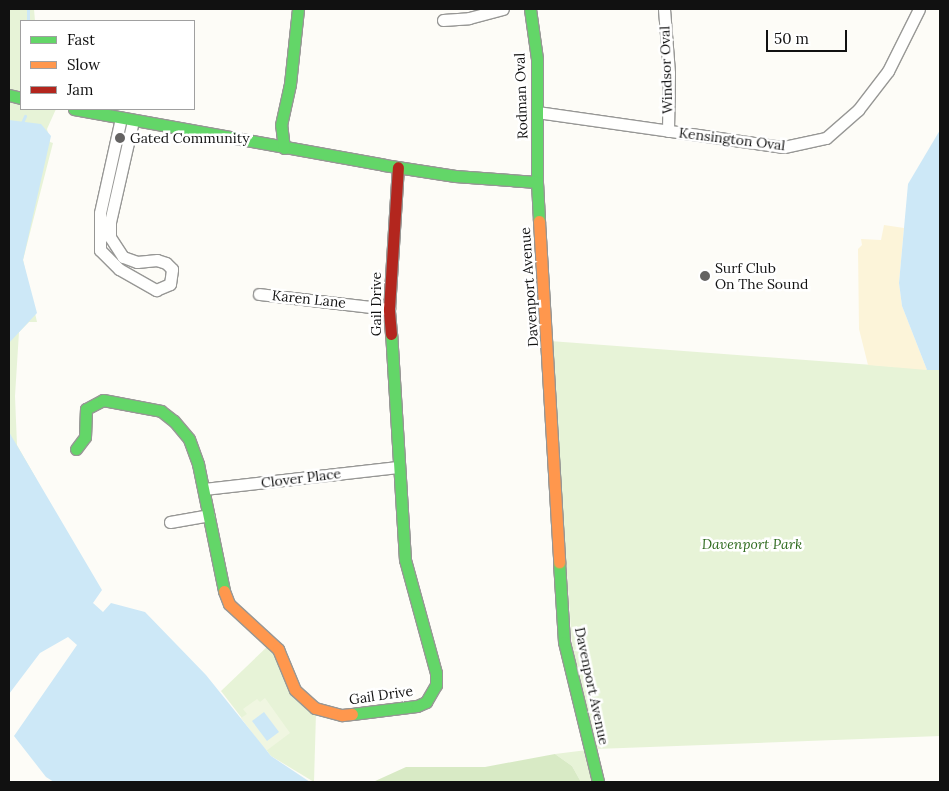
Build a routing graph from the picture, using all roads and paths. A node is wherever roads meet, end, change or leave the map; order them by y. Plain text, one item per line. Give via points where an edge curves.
1 (298, 9) edge
2 (503, 9) edge
3 (530, 9) edge
4 (664, 9) edge
5 (919, 9) edge
6 (443, 20) dead end
7 (79, 110) edge
8 (537, 112) junction
9 (122, 118) junction
10 (134, 121) junction
11 (668, 131) junction
12 (284, 148) junction
13 (398, 167) junction
14 (537, 182) junction
15 (259, 294) dead end
16 (389, 309) junction
17 (76, 449) dead end
18 (398, 467) junction
19 (204, 489) junction
20 (208, 515) junction
21 (170, 522) dead end
22 (598, 782) edge

1 - 12 street via 290,84 281,125
2 - 6 street via 470,18
3 - 8 street, Rodman Oval via 537,59
4 - 11 street, Windsor Oval via 669,73
5 - 11 street, Kensington Oval via 888,71 858,110 826,138 784,147
7 - 9 street
8 - 11 street, Kensington Oval
8 - 14 street, Rodman Oval
9 - 10 street
9 - 10 street via 100,213 100,250 119,270 156,290 170,284 172,269 166,262 137,262 123,257 110,237 110,222
10 - 12 street
12 - 13 street
13 - 14 street
13 - 16 street, Gail Drive
14 - 22 street, Davenport Avenue via 564,642
15 - 16 street, Karen Lane
16 - 18 street, Gail Drive
17 - 19 street, Gail Drive via 85,437 86,409 103,400 161,411 174,420 189,439
18 - 19 street, Clover Place
18 - 20 street, Gail Drive via 405,560 436,673 432,695 417,706 342,715 307,703 295,690 278,650 269,638 229,604
19 - 20 street, Gail Drive
20 - 21 street

